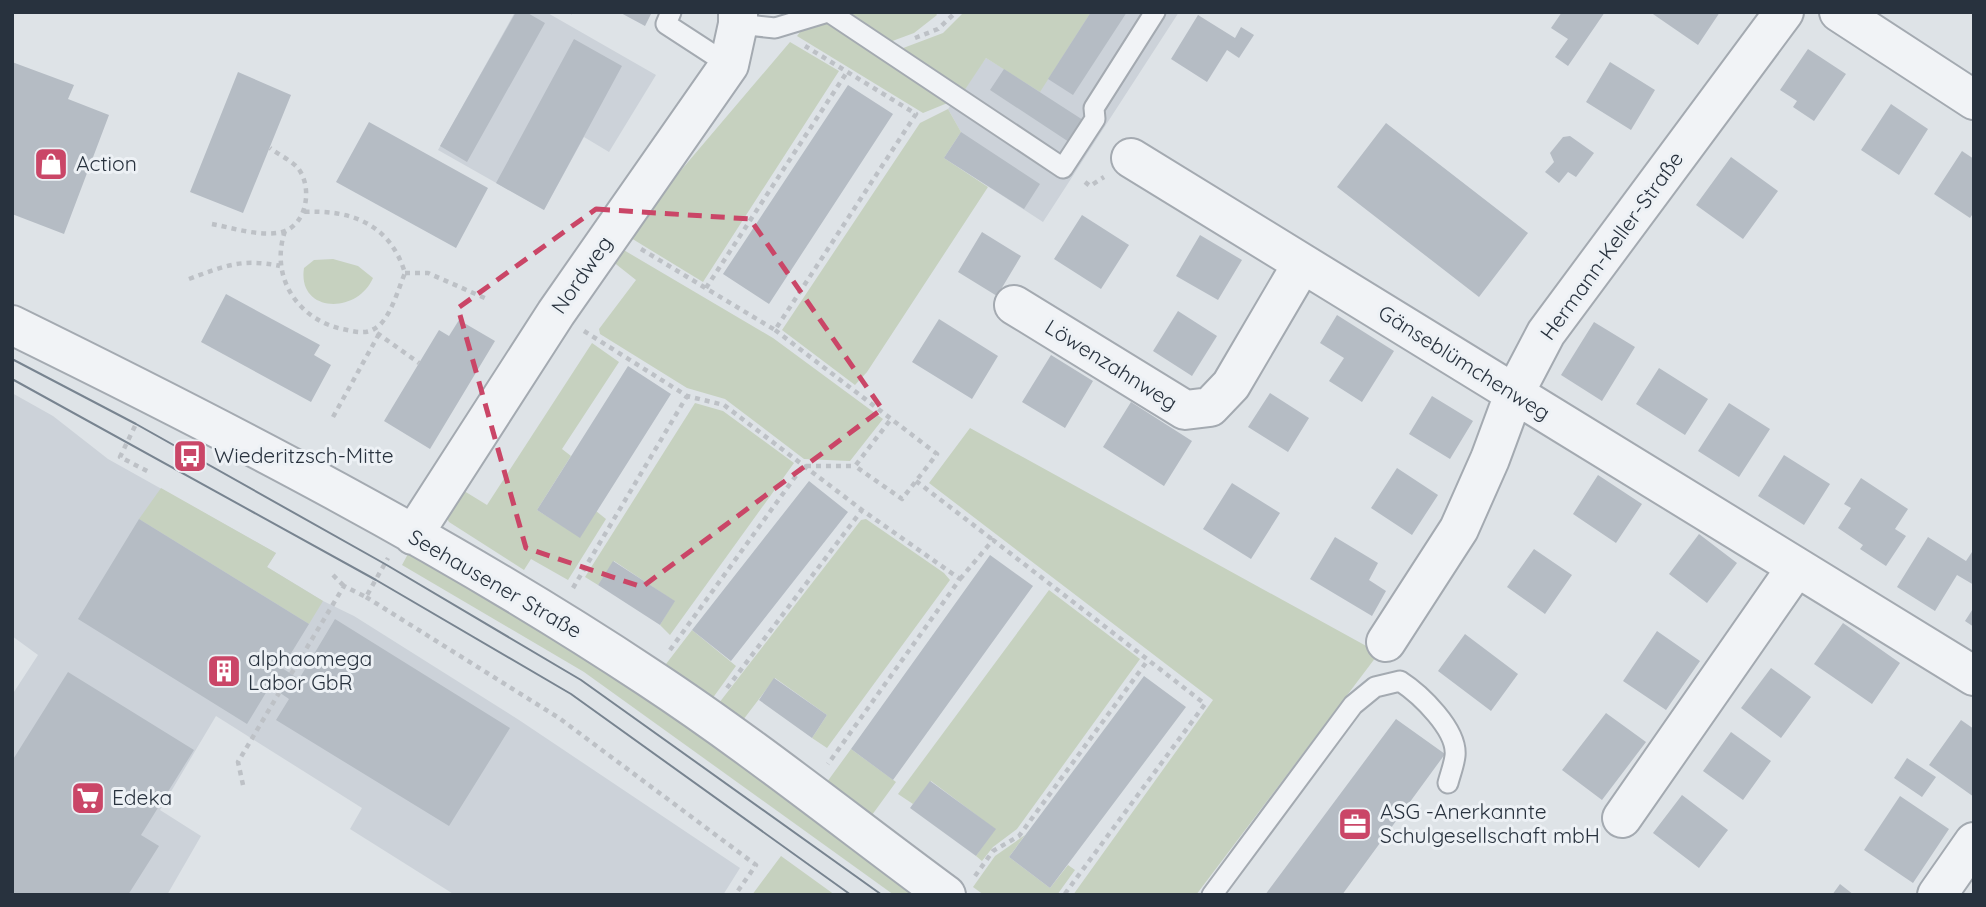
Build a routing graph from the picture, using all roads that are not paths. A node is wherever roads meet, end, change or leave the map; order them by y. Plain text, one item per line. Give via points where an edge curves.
1 (671, 12) edge
2 (828, 12) edge
3 (1155, 12) edge
4 (1784, 12) edge
5 (1839, 12) edge
6 (750, 21) edge
7 (729, 65) junction
8 (1974, 100) edge
9 (1131, 158) dead end
10 (1302, 264) junction
11 (1014, 305) dead end
12 (12, 325) edge
13 (1514, 394) junction
14 (408, 533) junction
15 (1796, 568) junction
16 (1385, 642) dead end
17 (1974, 676) edge
18 (1448, 783) dead end
19 (1622, 818) dead end
20 (1974, 842) edge
21 (958, 889) edge
22 (1212, 895) edge
23 (1937, 895) edge

1 - 7 lane via 666,24
2 - 3 lane via 1063,168 1095,119 1094,108
2 - 6 lane
4 - 13 street, Hermann-Keller-Straße via 1546,333
5 - 8 street
6 - 7 street, Nordweg
7 - 14 street, Nordweg
9 - 10 street, Gänseblümchenweg
10 - 11 street, Löwenzahnweg via 1231,385 1210,407 1185,410
10 - 13 street, Gänseblümchenweg
12 - 14 street, Seehausener Straße via 153,395
13 - 15 street, Gänseblümchenweg
13 - 16 street, Hermann-Keller-Straße via 1459,529
14 - 21 street, Seehausener Straße via 650,678 807,793
15 - 17 street, Gänseblümchenweg
15 - 19 street
18 - 22 lane via 1456,754 1451,736 1421,695 1401,681 1375,687 1353,705
20 - 23 street

